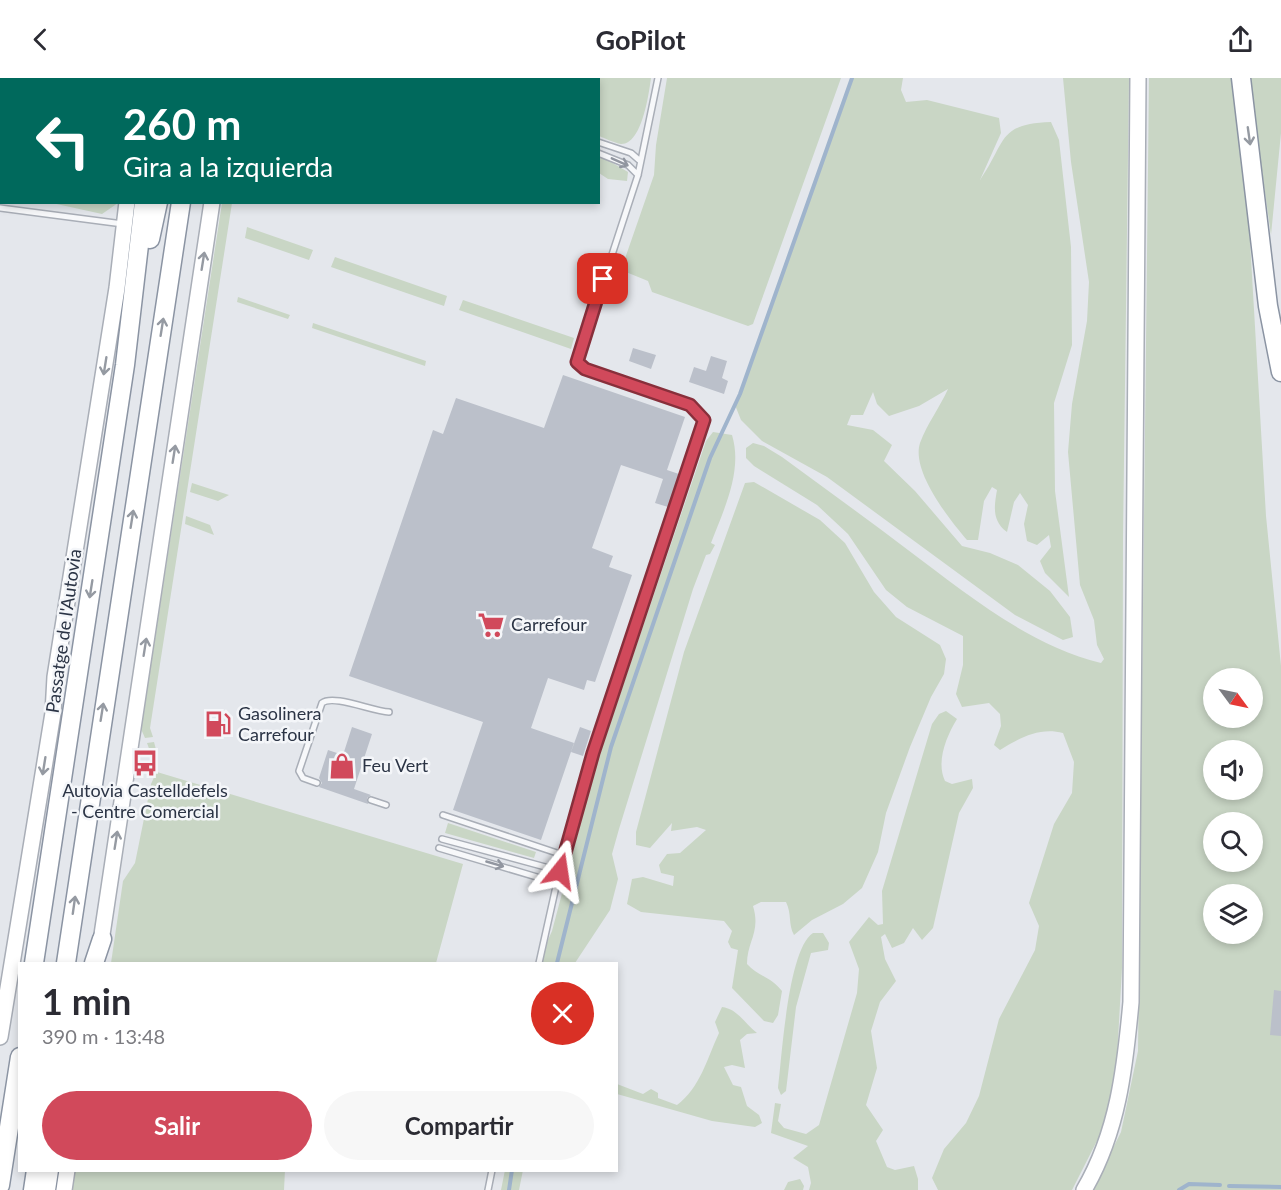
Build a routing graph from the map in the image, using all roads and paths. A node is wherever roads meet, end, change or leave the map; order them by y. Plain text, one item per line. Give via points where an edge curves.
1 (658, 78) edge
2 (1138, 78) edge
3 (1241, 78) edge
4 (600, 143) edge
5 (600, 154) edge
6 (639, 160) junction
7 (638, 175) junction
8 (127, 204) edge
9 (144, 204) edge
10 (158, 204) edge
11 (181, 204) edge
12 (212, 204) edge
13 (0, 208) edge
14 (125, 225) junction
15 (125, 365) junction
16 (1281, 372) edge
17 (389, 712) dead end
18 (317, 783) dead end
19 (371, 800) dead end
20 (386, 806) dead end
21 (443, 815) dead end
22 (442, 839) dead end
23 (439, 848) dead end
24 (563, 855) junction
25 (560, 871) junction
26 (557, 883) junction
27 (102, 939) joint
28 (34, 962) edge
29 (66, 962) edge
30 (96, 962) edge
31 (539, 962) edge
32 (0, 1037) edge
33 (18, 1070) edge
34 (36, 1172) edge
35 (49, 1172) edge
36 (67, 1172) edge
37 (492, 1172) edge
38 (0, 1185) edge
39 (33, 1190) edge
40 (46, 1190) edge
41 (63, 1190) edge
42 (488, 1190) edge
43 (1084, 1190) edge

1 - 6 lane
2 - 43 street via 1131,1002 1116,1111 1106,1145
3 -> 16 highway via 1268,306
4 - 6 lane via 631,153
5 -> 7 lane via 628,165
6 - 7 lane
7 - 24 lane via 577,362 585,369 690,405 704,420
8 - 14 street, Passatge de l'Autovia
9 - 15 highway
10 - 15 highway
29 -> 11 highway
27 -> 12 street
13 - 14 lane
14 -> 32 street, Passatge de l'Autovia
15 -> 28 highway
17 - 18 lane via 332,699 322,703 298,771 303,778
19 - 20 lane
21 - 24 lane
22 - 25 lane
23 -> 26 lane
24 - 25 lane
25 - 26 lane
26 - 31 lane
27 - 30 highway
33 - 38 highway
34 - 39 highway
35 - 40 highway
36 - 41 street
37 - 42 lane

